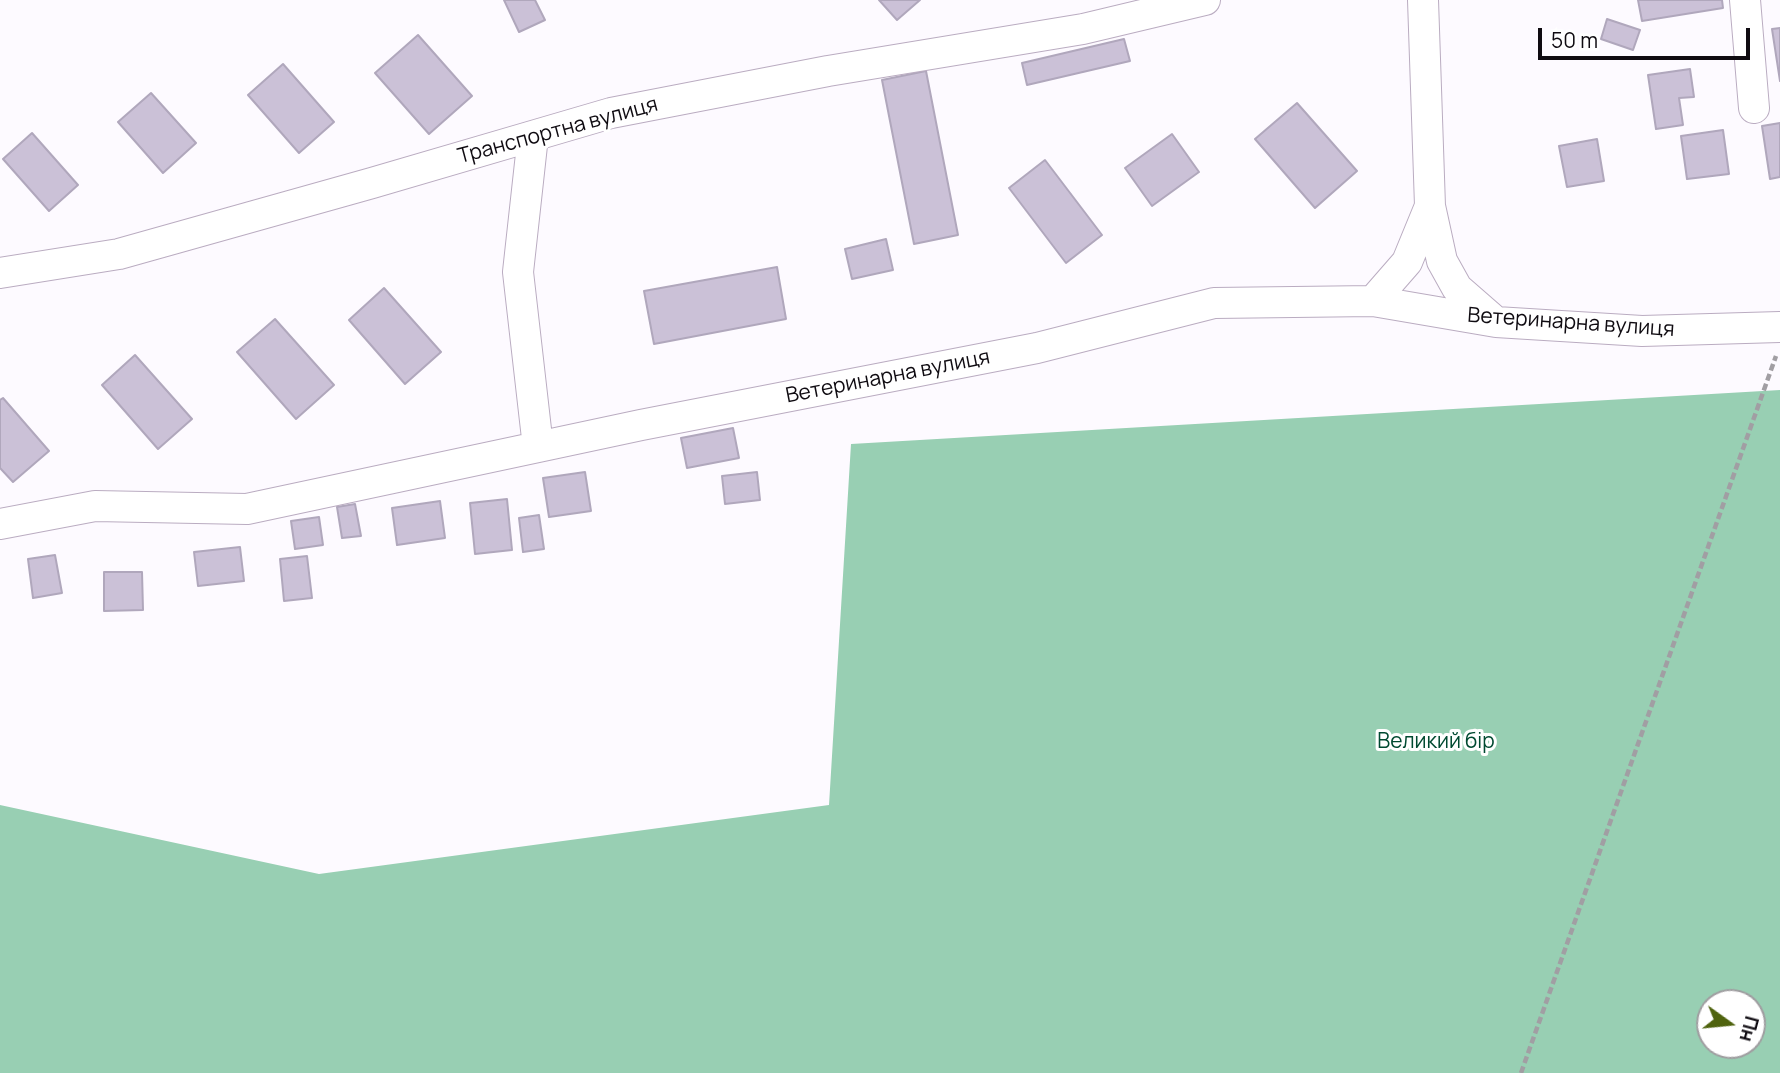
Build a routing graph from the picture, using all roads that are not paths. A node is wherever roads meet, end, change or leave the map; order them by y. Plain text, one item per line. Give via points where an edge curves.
1 (1205, 0) edge
2 (1423, 0) edge
3 (1745, 0) edge
4 (1754, 107) dead end
5 (533, 136) junction
6 (1430, 206) junction
7 (0, 273) edge
8 (1373, 301) junction
9 (1496, 322) junction
10 (1780, 327) edge
11 (538, 447) junction
12 (0, 524) edge

1 - 5 street, Транспортна вулиця via 1083,29 611,113
2 - 6 street
3 - 4 street
5 - 7 street, Транспортна вулиця via 119,254
5 - 11 street via 518,272
6 - 8 street via 1407,262
6 - 9 street via 1442,261 1457,288
8 - 9 street, Ветеринарна вулиця
8 - 11 street, Ветеринарна вулиця via 1214,303 1037,348
9 - 10 street, Ветеринарна вулиця via 1642,331
11 - 12 street, Ветеринарна вулиця via 247,509 95,506

